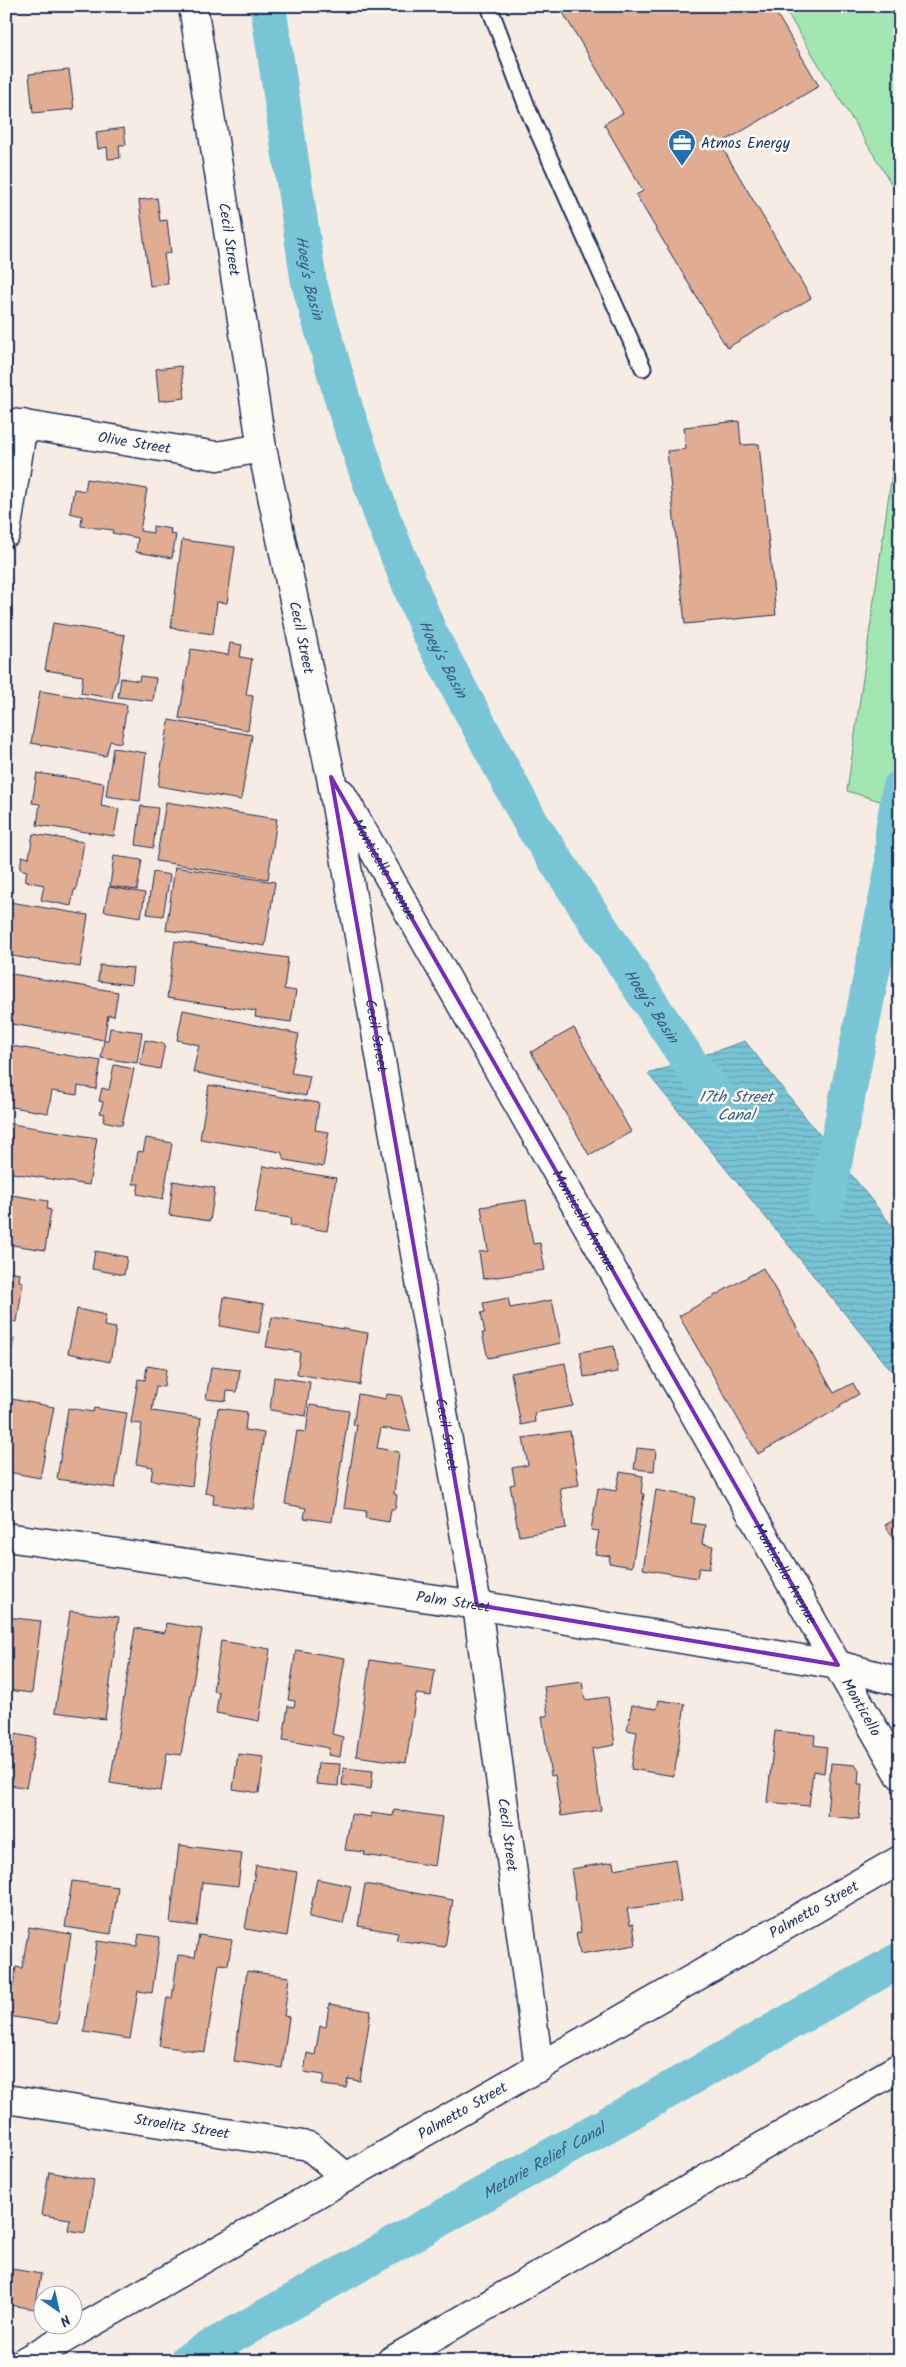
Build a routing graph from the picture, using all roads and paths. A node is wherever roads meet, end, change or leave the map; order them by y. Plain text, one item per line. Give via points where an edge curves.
1 (193, 6) edge
2 (488, 6) edge
3 (643, 368) dead end
4 (15, 423) edge
5 (262, 448) junction
6 (6, 533) edge
7 (331, 777) junction
8 (6, 1537) edge
9 (477, 1605) junction
10 (838, 1665) junction
11 (900, 1682) edge
12 (900, 1775) edge
13 (900, 1860) edge
14 (900, 2067) edge
15 (539, 2068) junction
16 (6, 2099) edge
17 (346, 2177) junction
18 (25, 2361) edge
19 (391, 2361) edge

1 - 5 street, Cecil Street
2 - 3 lane via 529,112
4 - 5 street, Olive Street via 217,456
4 - 6 street
5 - 7 street, Cecil Street
7 - 9 street, Cecil Street
7 - 10 street, Monticello Avenue
8 - 9 street, Palm Street
9 - 10 street, Palm Street
9 - 15 street, Cecil Street
10 - 11 street, Palm Street
10 - 12 street, Monticello
13 - 15 street, Palmetto Street
14 - 19 street
15 - 17 street, Palmetto Street
16 - 17 street, Stroelitz Street via 309,2146
17 - 18 street, Palmetto Street

